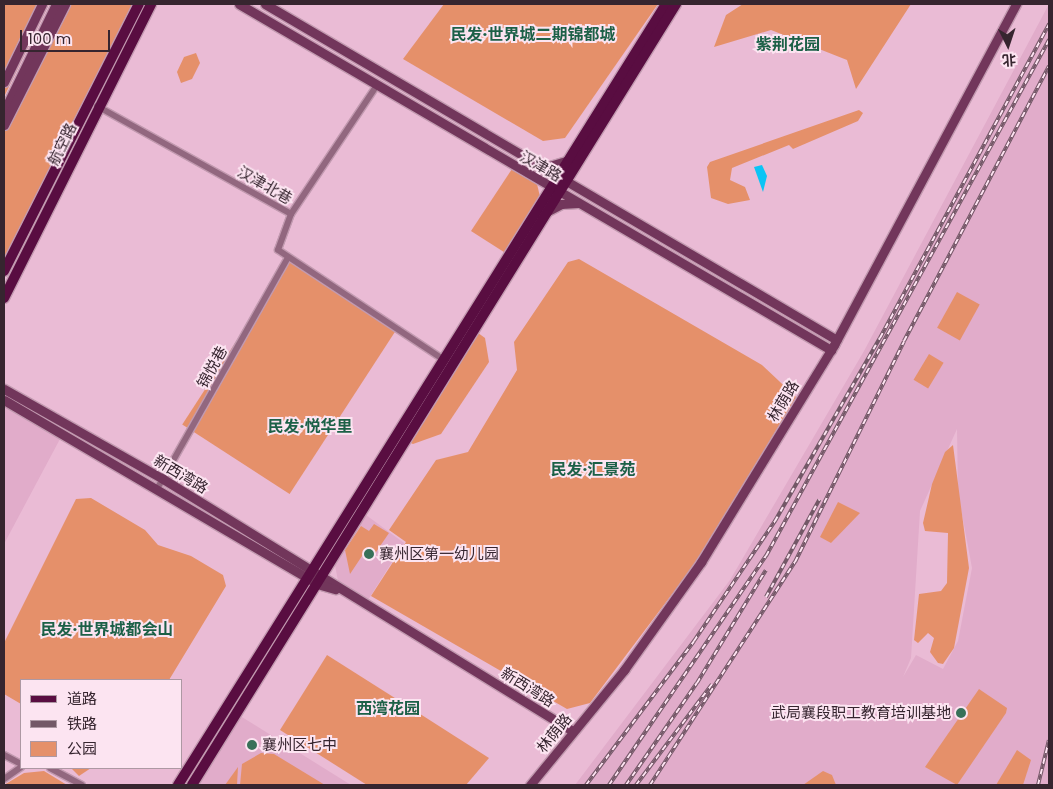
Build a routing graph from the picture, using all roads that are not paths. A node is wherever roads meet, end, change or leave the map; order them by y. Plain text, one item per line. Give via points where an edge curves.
1 (42, 4) edge
2 (56, 4) edge
3 (65, 4) edge
4 (137, 4) edge
5 (151, 4) edge
6 (239, 4) edge
7 (265, 4) edge
8 (666, 4) edge
9 (676, 4) edge
10 (1016, 4) edge
11 (4, 82) edge
12 (377, 85) junction
13 (98, 106) junction
14 (4, 110) edge
15 (4, 125) edge
16 (573, 162) junction
17 (543, 168) junction
18 (562, 179) junction
19 (538, 180) junction
20 (555, 190) junction
21 (583, 191) junction
22 (578, 203) junction
23 (545, 206) junction
24 (292, 214) junction
25 (288, 257) junction
26 (4, 271) edge
27 (4, 298) edge
28 (836, 340) junction
29 (830, 350) junction
30 (444, 360) junction
31 (4, 389) edge
32 (4, 400) edge
33 (163, 479) junction
34 (157, 489) junction
35 (315, 577) junction
36 (572, 731) junction
37 (4, 755) edge
38 (20, 764) edge
39 (20, 766) edge
40 (52, 769) edge
41 (4, 779) edge
42 (82, 785) edge
43 (178, 785) edge
44 (192, 785) edge
45 (530, 785) edge

1 - 11 street
2 - 14 street
3 - 15 street
4 - 26 main road, 航空路
5 - 13 main road, 航空路
6 - 12 street, 汉津路
7 - 17 street, 汉津路
8 - 16 main road
9 - 16 main road
10 - 28 street, 林荫路
12 - 19 street, 汉津路
12 - 24 street
13 - 24 street, 汉津北巷
13 - 27 main road, 航空路
16 - 17 street
16 - 18 main road
16 - 21 street via 576,180
17 - 18 street, 汉津路
18 - 20 main road
18 - 21 street, 汉津路
19 - 20 street, 汉津路
19 - 23 street
20 - 22 street, 汉津路
20 - 23 main road
21 - 28 street, 汉津路
22 - 23 street
22 - 29 street, 汉津路
23 - 30 main road
23 - 35 main road
24 - 25 street, 汉津北巷 via 278,250
25 - 30 street
25 - 33 street, 锦悦巷
28 - 29 street, 林荫路
29 - 36 street, 林荫路 via 701,562 624,670
30 - 35 main road
31 - 33 street, 新西湾路
32 - 34 street, 新西湾路
33 - 34 street, 锦悦巷
33 - 35 street, 新西湾路
34 - 35 street, 新西湾路
35 - 36 street, 新西湾路
35 - 43 main road
35 - 44 main road
36 - 45 street, 林荫路
37 - 38 street
39 - 41 street
40 - 42 street

